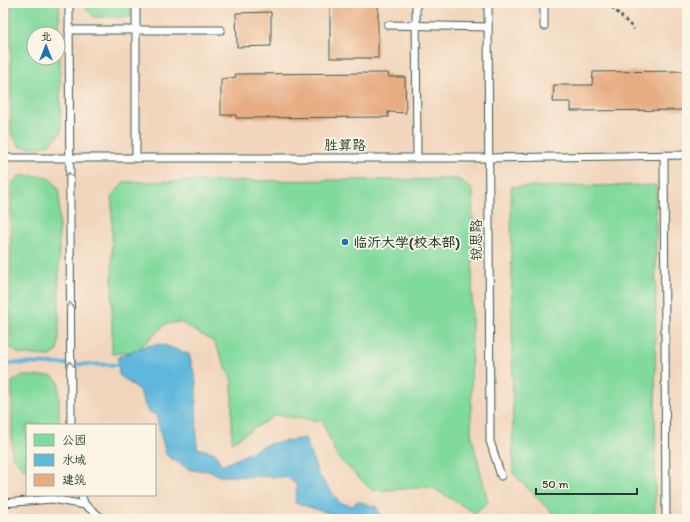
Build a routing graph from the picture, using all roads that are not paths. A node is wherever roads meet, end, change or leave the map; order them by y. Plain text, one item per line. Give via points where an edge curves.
1 (69, 3) edge
2 (136, 3) edge
3 (416, 3) edge
4 (488, 3) edge
5 (544, 3) edge
6 (388, 25) dead end
7 (416, 25) junction
8 (544, 26) dead end
9 (488, 27) junction
10 (69, 30) junction
11 (221, 30) dead end
12 (137, 31) junction
13 (664, 155) junction
14 (687, 155) edge
15 (3, 158) edge
16 (69, 158) junction
17 (136, 158) junction
18 (417, 158) junction
19 (488, 158) junction
20 (71, 424) edge
21 (501, 476) dead end
22 (81, 496) edge
23 (3, 503) edge
24 (85, 505) junction
25 (104, 519) edge
26 (666, 519) edge

1 - 10 lane
2 - 12 lane
3 - 7 lane
4 - 9 lane, 锐思路
5 - 8 lane
6 - 7 lane
7 - 9 lane
7 - 18 lane
9 - 19 lane, 锐思路
10 - 12 lane
10 - 16 lane
11 - 12 lane
12 - 17 lane
13 - 14 lane, 胜算路
13 - 19 lane, 胜算路
13 - 26 lane
15 - 16 lane, 胜算路
16 - 17 lane, 胜算路
20 -> 16 lane
17 - 18 lane, 胜算路
18 - 19 lane, 胜算路
19 - 21 lane, 锐思路 via 490,441
22 - 24 lane
23 - 24 lane via 52,499
24 - 25 lane

